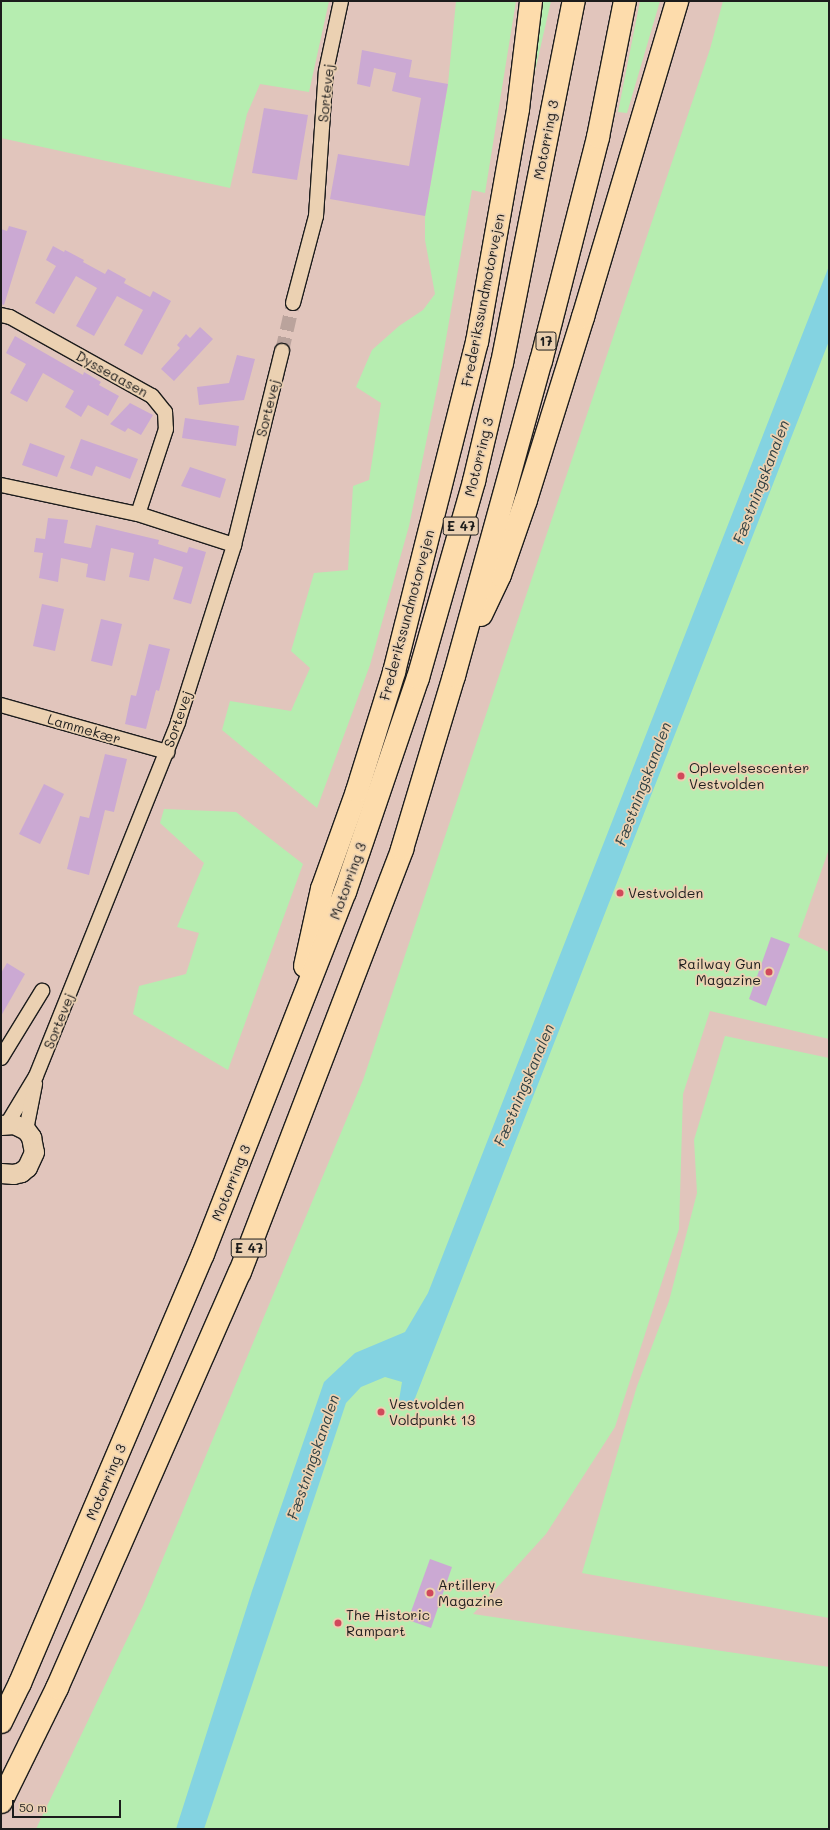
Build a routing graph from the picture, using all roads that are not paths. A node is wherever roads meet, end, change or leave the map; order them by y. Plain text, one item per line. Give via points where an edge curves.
1 (341, 1) edge
2 (531, 1) edge
3 (574, 1) edge
4 (625, 1) edge
5 (677, 1) edge
6 (293, 303) tunnel mouth
7 (1, 315) edge
8 (282, 351) tunnel mouth
9 (1, 485) edge
10 (138, 514) junction
11 (234, 545) junction
12 (454, 676) junction
13 (1, 705) edge
14 (167, 752) junction
15 (42, 991) dead end
16 (290, 1034) junction
17 (1, 1058) edge
18 (36, 1076) junction
19 (4, 1124) edge
20 (26, 1130) junction
21 (2, 1177) edge
22 (1, 1722) edge
23 (1, 1802) edge

1 - 6 street, Sortevej via 326,71 316,216
2 - 16 highway, Frederikssundmotorvejen via 518,109 476,342 394,672 357,791 322,889
3 - 16 highway, Motorring 3 / E 47 via 502,363 474,481 418,678 345,892
4 - 12 highway, 17 via 598,137 543,354
5 - 12 highway, E 47 via 526,500 500,575
7 - 10 street, Dysseaasen via 152,396 166,412 166,429
8 - 11 street, Sortevej
9 - 10 street
10 - 11 street
11 - 14 street, Sortevej
12 - 23 highway, E 47 via 402,849 240,1272 60,1681
13 - 14 street, Lammekær
14 - 18 street, Sortevej
15 - 17 street
16 - 22 highway, Motorring 3 / E 47 via 203,1254
18 - 19 street, Sortevej
18 - 20 street, Sortevej
19 - 20 street via 14,1124
20 - 21 street via 34,1144 31,1160 21,1172

